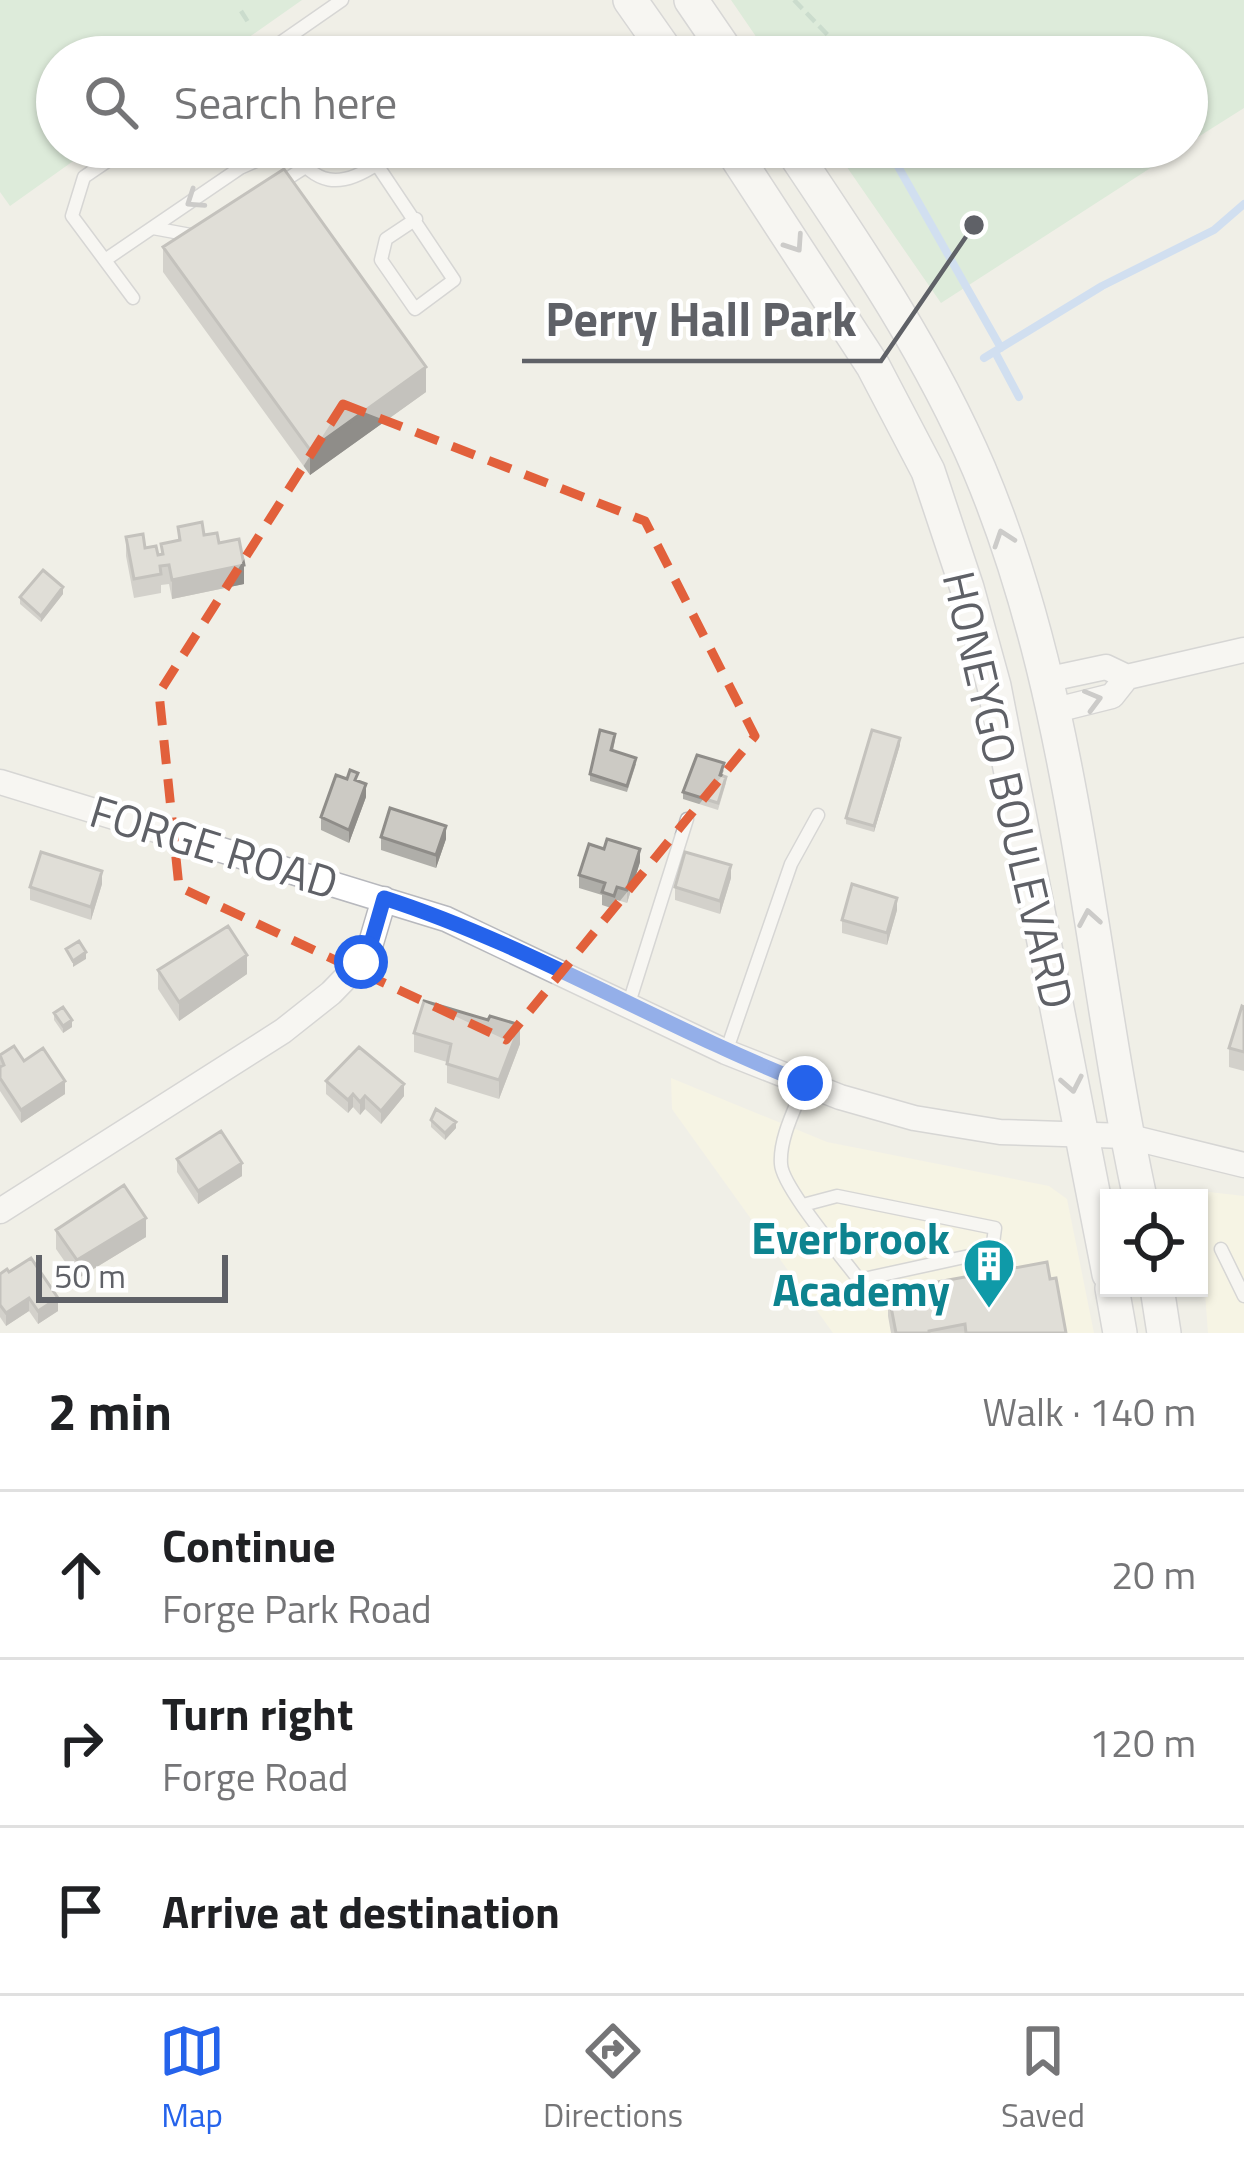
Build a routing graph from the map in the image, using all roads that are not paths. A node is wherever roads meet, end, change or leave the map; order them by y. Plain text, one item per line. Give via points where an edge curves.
1 (342, 0) edge
2 (630, 0) edge
3 (691, 0) edge
4 (291, 36) edge
5 (655, 36) edge
6 (716, 36) edge
7 (97, 168) edge
8 (240, 168) edge
9 (304, 168) joint
10 (371, 168) edge
11 (380, 168) edge
12 (744, 168) edge
13 (804, 168) edge
14 (267, 191) edge
15 (416, 219) junction
16 (212, 226) edge
17 (152, 228) junction
18 (105, 260) junction
19 (133, 298) dead end
20 (1244, 650) edge
21 (1048, 695) junction
22 (0, 782) edge
23 (818, 815) dead end
24 (687, 818) dead end
25 (384, 898) junction
26 (629, 1003) junction
27 (726, 1052) junction
28 (805, 1083) junction
29 (1082, 1133) junction
30 (1126, 1136) junction
31 (1244, 1165) edge
32 (1138, 1189) edge
33 (803, 1205) junction
34 (0, 1211) edge
35 (1100, 1227) edge
36 (1221, 1249) dead end
37 (1244, 1296) edge
38 (1114, 1297) edge
39 (1158, 1297) edge
40 (1120, 1333) edge
41 (1164, 1333) edge

1 - 4 lane
2 - 5 main road
3 - 6 main road
7 - 18 lane via 84,177 72,216
8 -> 17 lane
9 - 10 lane via 328,180 353,180
9 - 14 lane
11 - 15 lane
12 -> 29 main road, HONEYGO BOULEVARD via 874,366 928,471 994,686
21 -> 13 main road, HONEYGO BOULEVARD via 970,450 919,345
15 - 15 lane via 454,280 416,309 381,260 386,239
16 - 17 lane via 194,237
17 - 18 lane
18 - 19 lane
20 - 21 street via 1127,677 1112,696
30 -> 21 main road, HONEYGO BOULEVARD
22 - 25 street, FORGE ROAD
23 - 27 lane via 791,864
24 - 26 lane
25 - 26 street, FORGE ROAD
25 - 34 street via 361,962 331,993
26 - 27 street, FORGE ROAD
27 - 28 street, FORGE ROAD
28 - 29 street, FORGE ROAD via 914,1118 1000,1132
28 - 33 lane via 780,1166
29 - 30 street, FORGE ROAD
29 - 35 main road, HONEYGO BOULEVARD
30 - 31 street, FORGE ROAD
30 - 32 main road, HONEYGO BOULEVARD
33 - 33 lane via 860,1280 992,1251 995,1228 837,1196
36 - 37 lane
38 - 40 main road
39 - 41 main road

